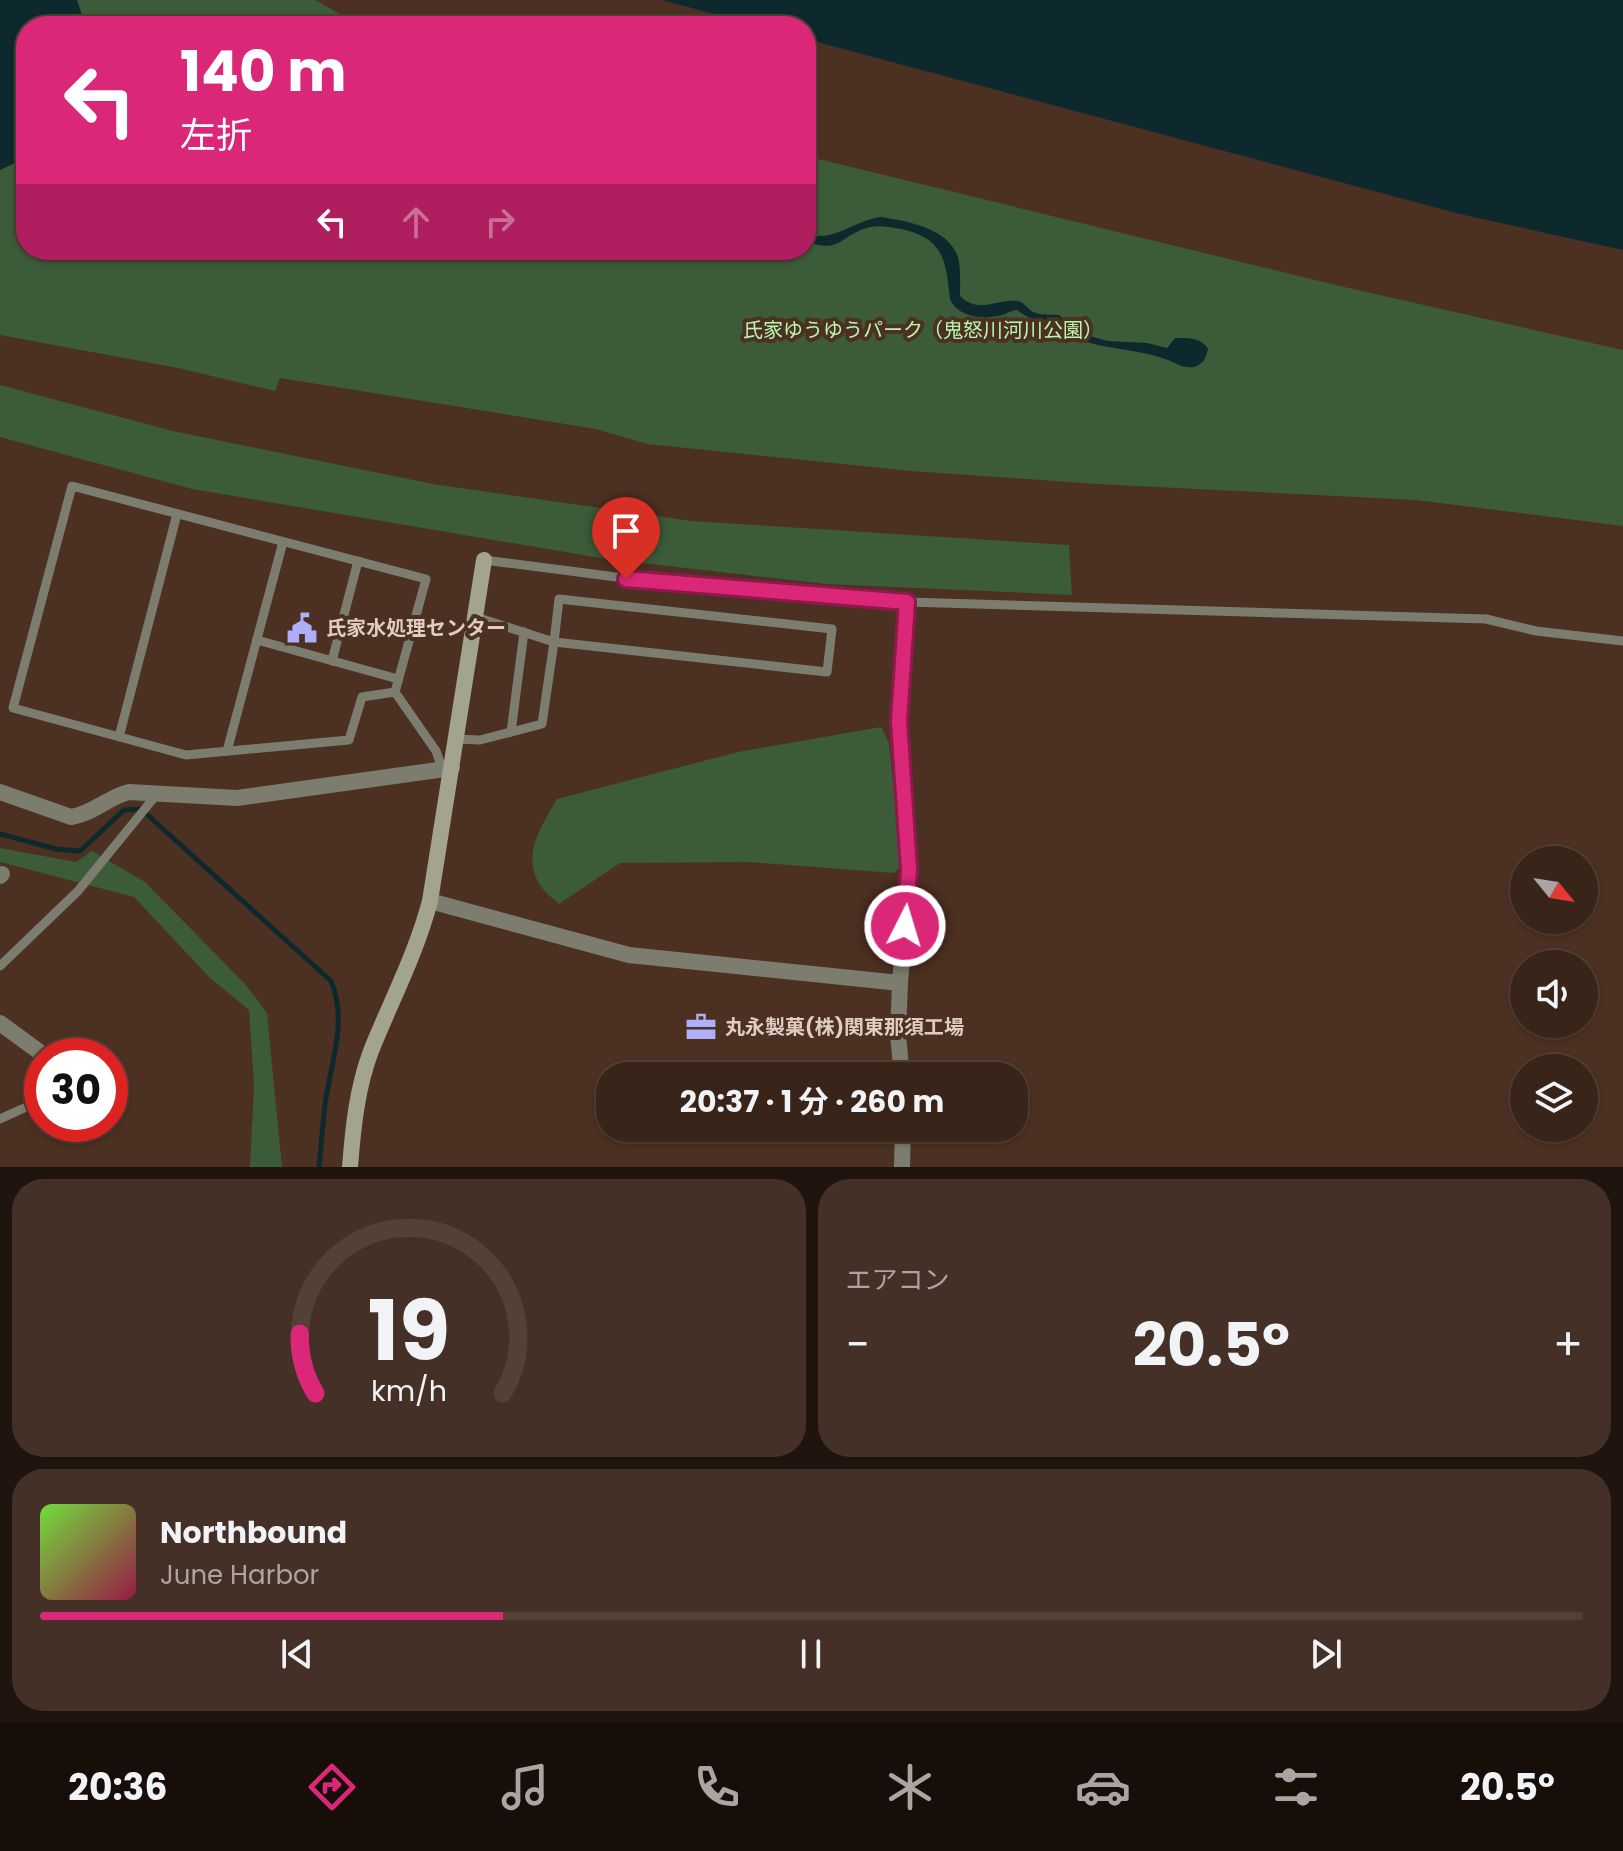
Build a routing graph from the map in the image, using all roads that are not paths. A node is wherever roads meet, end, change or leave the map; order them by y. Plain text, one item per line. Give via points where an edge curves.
1 (177, 514) junction
2 (283, 542) junction
3 (484, 560) joint
4 (358, 561) junction
5 (907, 602) junction
6 (476, 617) junction
7 (524, 632) junction
8 (257, 640) junction
9 (1623, 641) edge
10 (554, 642) junction
11 (332, 661) junction
12 (398, 679) junction
13 (395, 692) junction
14 (511, 732) junction
15 (119, 737) junction
16 (455, 739) junction
17 (227, 751) junction
18 (447, 768) junction
19 (0, 792) edge
20 (154, 800) junction
21 (430, 901) junction
22 (0, 966) edge
23 (900, 983) junction
24 (0, 1023) edge
25 (24, 1041) edge
26 (901, 1062) edge
27 (24, 1108) edge
28 (0, 1119) edge
29 (903, 1142) edge
30 (350, 1167) edge
31 (902, 1167) edge

1 - 2 lane
1 - 15 lane
1 - 15 lane via 72,486 13,708
2 - 4 lane
2 - 8 lane
3 - 5 lane via 655,582
3 - 6 street
4 - 11 lane
4 - 12 lane via 426,579
5 - 9 lane via 1486,619
5 - 23 street via 899,721 909,869
6 - 7 lane
6 - 16 street
7 - 10 lane
7 - 14 lane
8 - 11 lane
8 - 17 lane
10 - 10 lane via 559,599 832,629 827,672
10 - 14 lane via 542,724
11 - 12 lane
12 - 13 lane
13 - 17 lane via 362,697 349,740
13 - 18 lane
14 - 16 lane via 480,740
15 - 17 lane via 186,755
16 - 18 street
18 - 20 street via 237,798
18 - 21 street
19 - 20 street via 71,817 129,792
20 - 22 lane via 78,891
21 - 23 street via 629,955
21 - 30 street via 415,952 370,1053
23 - 26 street
24 - 25 street
27 - 28 lane
29 - 31 street

